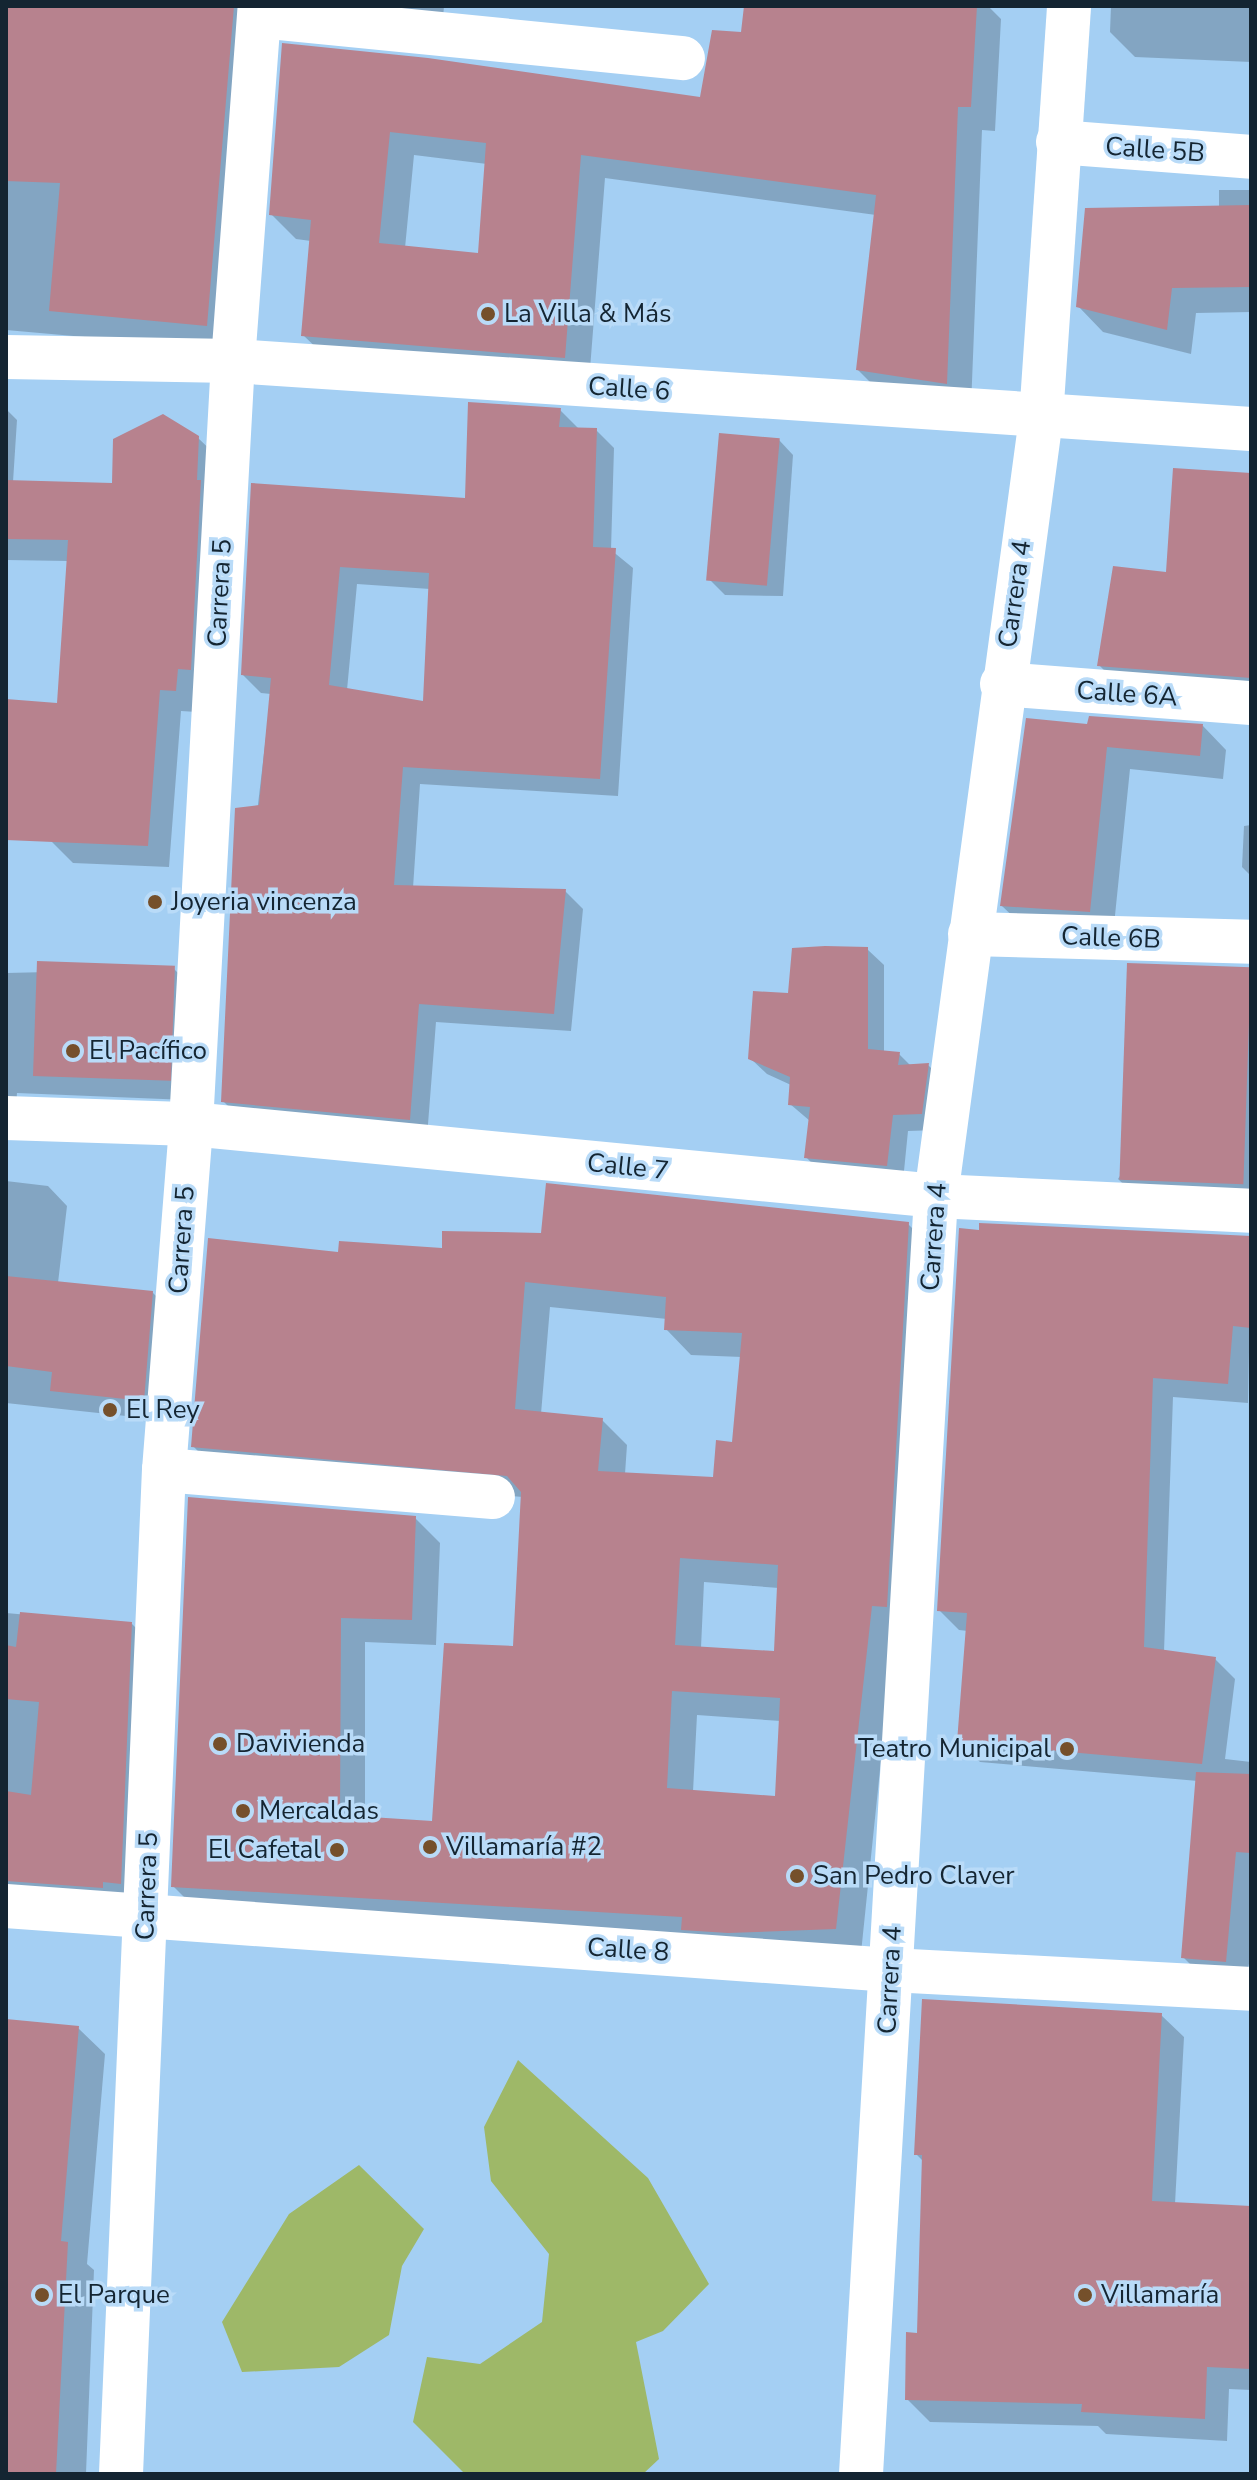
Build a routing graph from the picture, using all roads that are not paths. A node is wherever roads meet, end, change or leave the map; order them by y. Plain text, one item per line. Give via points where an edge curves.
1 (1069, 6) edge
2 (260, 11) edge
3 (683, 58) dead end
4 (1058, 142) junction
5 (1251, 157) edge
6 (6, 357) edge
7 (233, 361) junction
8 (1041, 418) junction
9 (1251, 429) edge
10 (1002, 684) junction
11 (1251, 703) edge
12 (970, 934) junction
13 (1251, 942) edge
14 (6, 1118) edge
15 (191, 1124) junction
16 (936, 1196) junction
17 (1251, 1211) edge
18 (164, 1470) junction
19 (493, 1497) dead end
20 (6, 1906) edge
21 (146, 1914) junction
22 (891, 1970) junction
23 (1251, 1989) edge
24 (121, 2474) edge
25 (861, 2474) edge

1 - 4 street, Carrera 4
2 - 3 street
2 - 7 street, Carrera 5
4 - 5 street, Calle 5B
4 - 8 street, Carrera 4
6 - 7 street, Calle 6
7 - 8 street, Calle 6
7 - 15 street, Carrera 5
8 - 9 street, Calle 6
8 - 10 street, Carrera 4
10 - 11 street, Calle 6A
10 - 12 street, Carrera 4
12 - 13 street, Calle 6B
12 - 16 street, Carrera 4
14 - 15 street, Calle 7
15 - 16 street, Calle 7
15 - 18 street, Carrera 5
16 - 17 street, Calle 7
16 - 22 street, Carrera 4
18 - 19 street
18 - 21 street, Carrera 5
20 - 21 street, Calle 8
21 - 22 street, Calle 8
21 - 24 street, Carrera 5
22 - 23 street, Calle 8
22 - 25 street, Carrera 4

